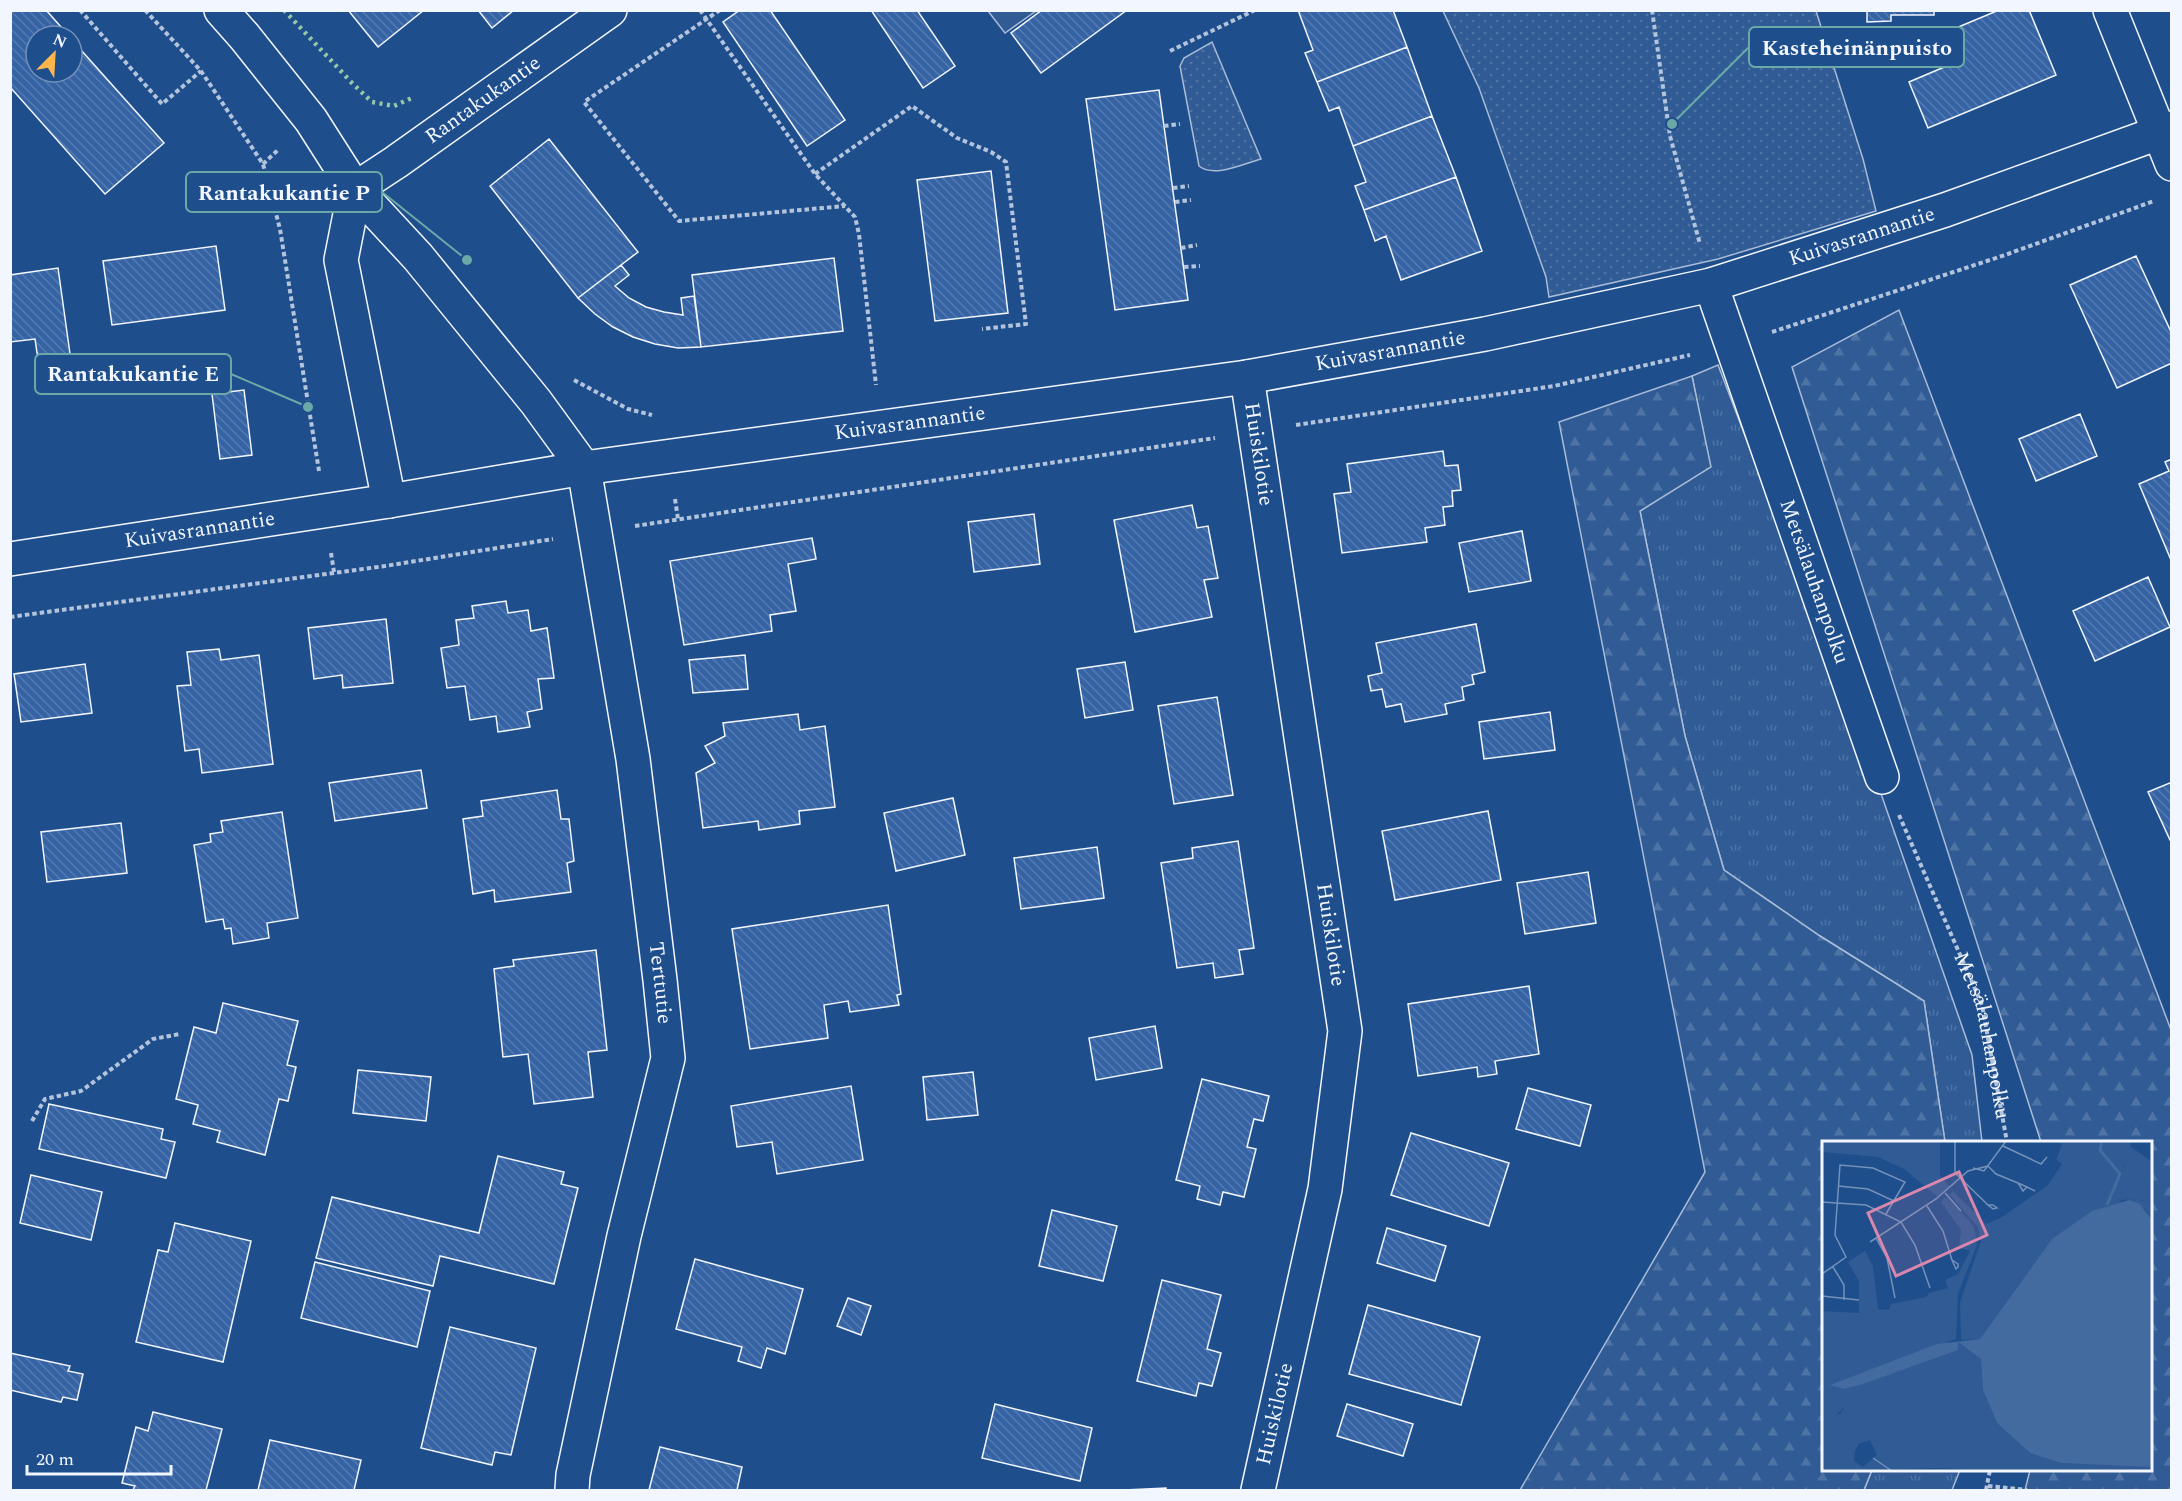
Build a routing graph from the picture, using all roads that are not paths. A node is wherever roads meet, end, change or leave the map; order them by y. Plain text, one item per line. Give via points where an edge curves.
1 (220, 10) edge
2 (610, 10) edge
3 (2110, 10) edge
4 (2165, 130) edge
5 (2172, 164) edge
6 (355, 189) junction
7 (1711, 285) junction
8 (1247, 377) junction
9 (584, 468) junction
10 (389, 501) junction
11 (10, 559) edge
12 (1882, 777) road end
13 (572, 1491) edge
14 (1258, 1491) edge

1 - 6 street via 311,120
2 - 6 street, Rantakukantie
3 - 4 street
4 - 5 street
4 - 7 street, Kuivasrannantie via 1946,210
6 - 9 street via 418,256
6 - 10 street via 341,260
7 - 8 street, Kuivasrannantie via 1485,334
7 - 12 street, Metsälauhanpolku
8 - 9 street, Kuivasrannantie
8 - 14 street, Huiskilotie via 1345,1031 1325,1189
9 - 10 street, Kuivasrannantie
9 - 13 street, Terttutie via 633,759 668,1058 598,1351
10 - 11 street, Kuivasrannantie

